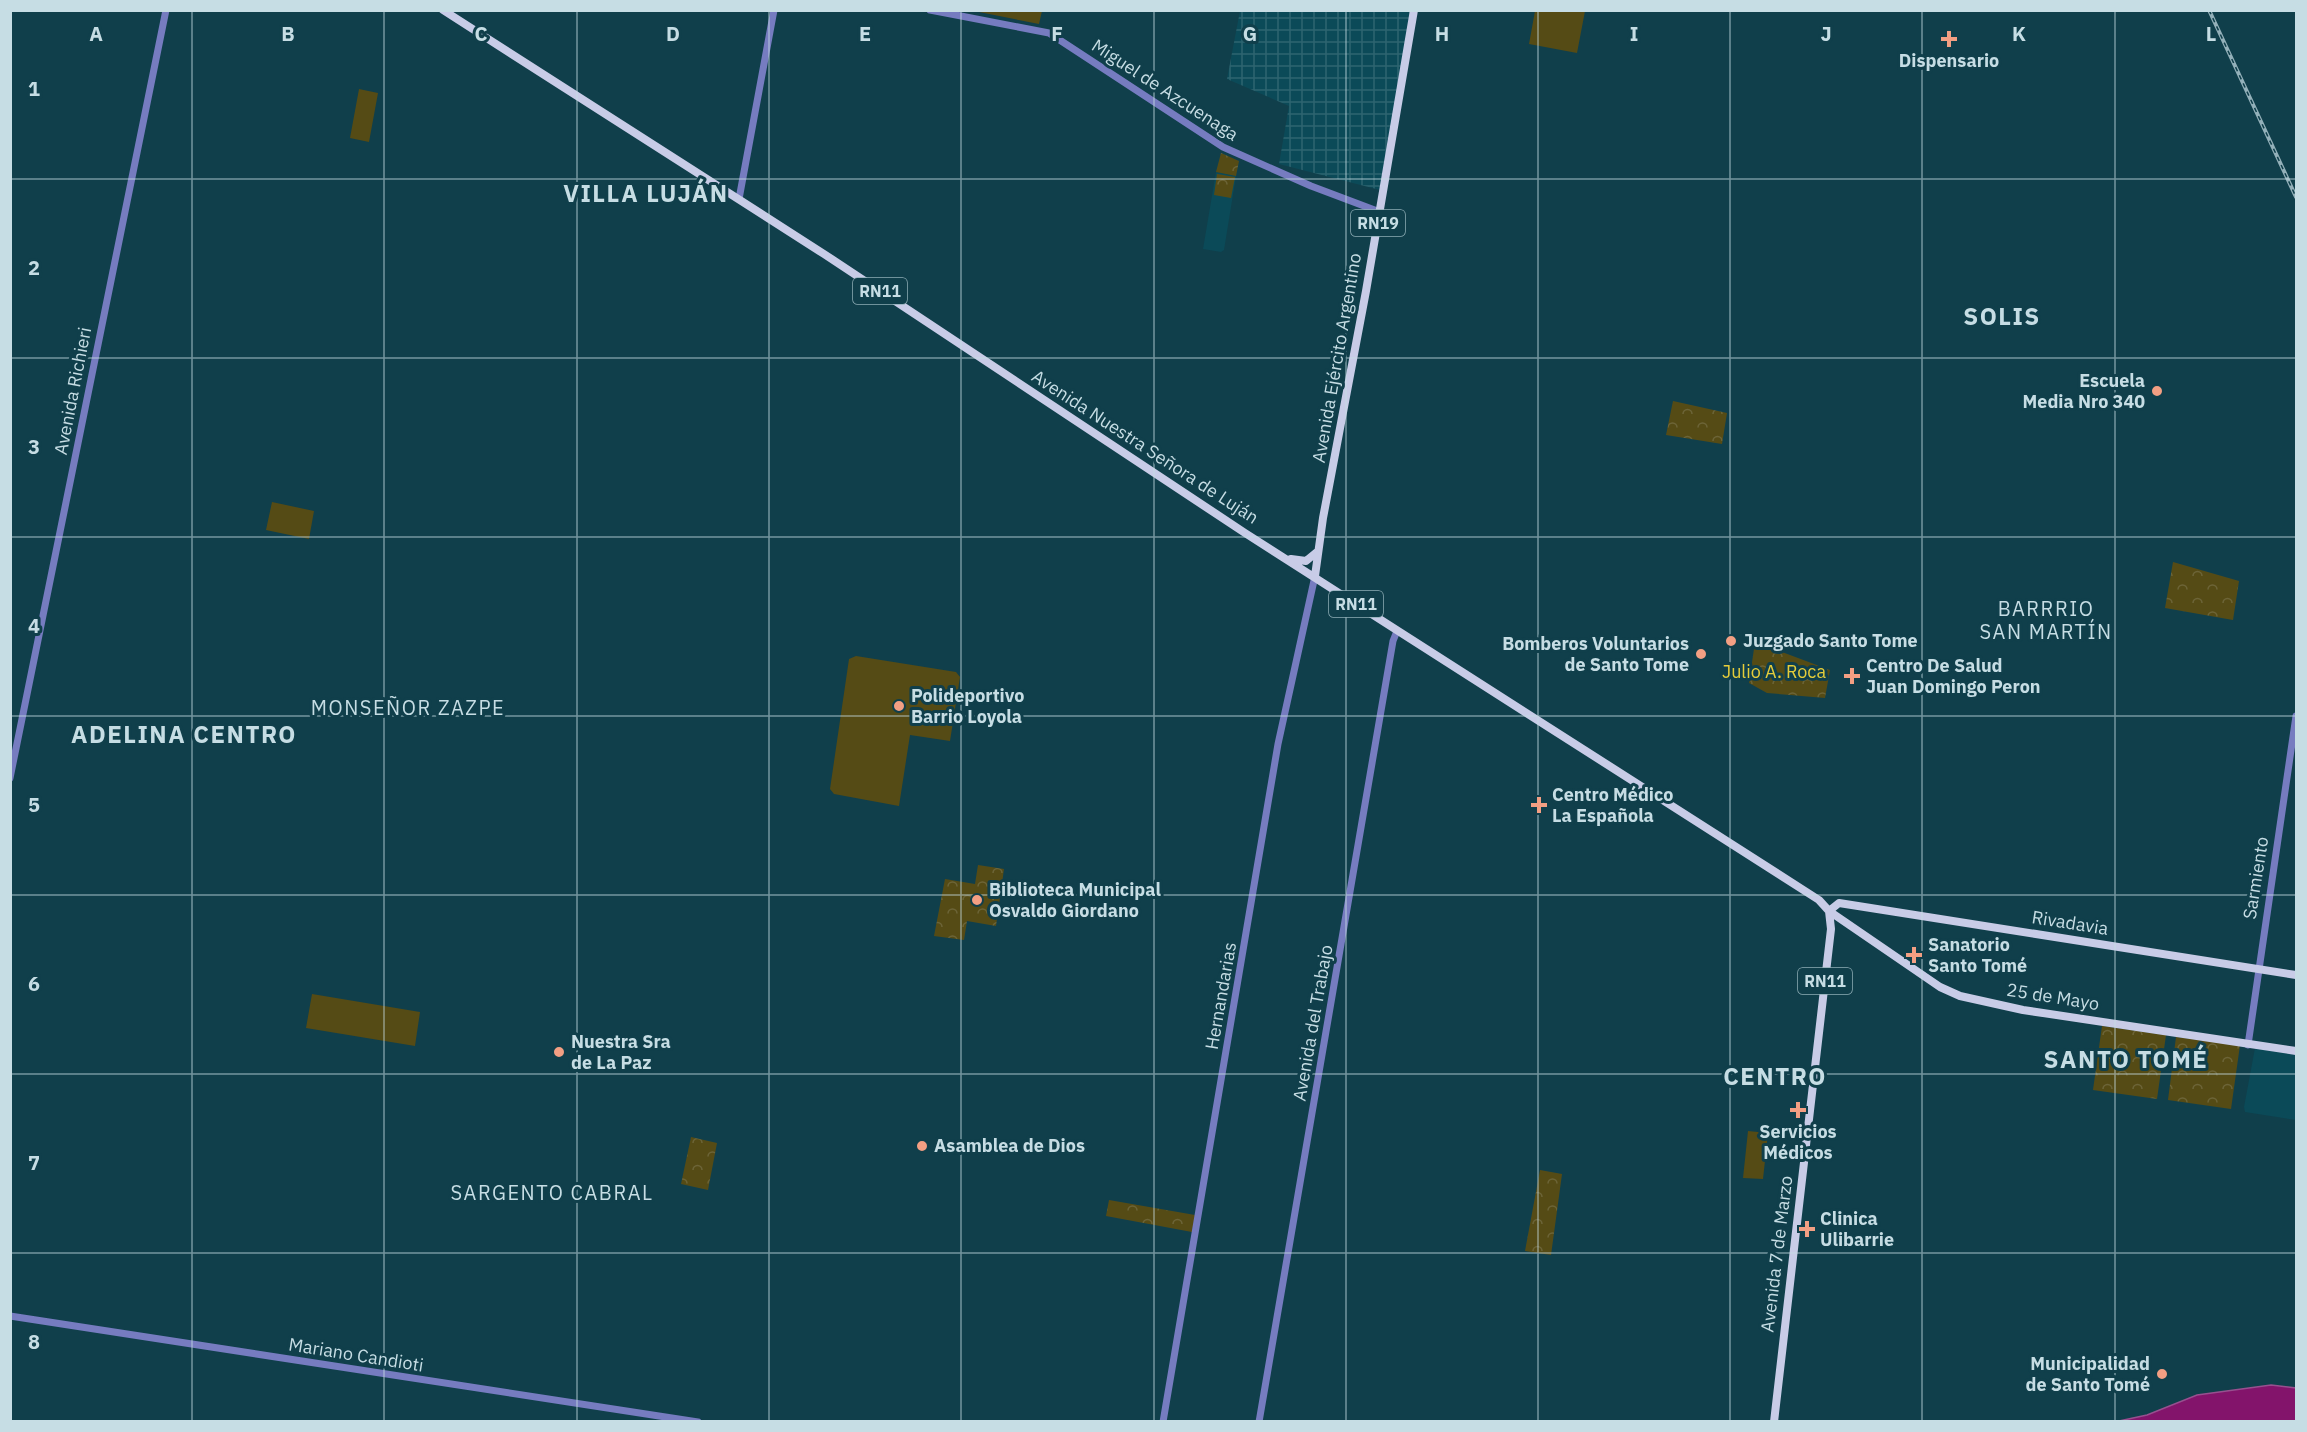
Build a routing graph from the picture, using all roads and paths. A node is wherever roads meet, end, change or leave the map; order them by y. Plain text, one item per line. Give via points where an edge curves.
1 (166, 10) edge
2 (443, 10) edge
3 (774, 10) edge
4 (930, 10) edge
5 (1414, 10) edge
6 (739, 199) junction
7 (1380, 212) junction
8 (1328, 498) junction
9 (1317, 552) junction
10 (1286, 559) junction
11 (1315, 576) junction
12 (1398, 631) junction
13 (2296, 716) edge
14 (10, 778) edge
15 (1829, 911) junction
16 (2258, 969) junction
17 (2296, 975) edge
18 (2247, 1045) junction
19 (2296, 1051) edge
20 (10, 1316) edge
21 (698, 1422) edge
22 (1162, 1422) edge
23 (1259, 1422) edge
24 (1774, 1422) edge

1 - 14 street, Avenida Richieri
2 - 6 main road, Avenida Nuestra Señora de Luján / RN11
3 - 6 street
4 - 7 street, Miguel de Azcuenaga via 1049,33 1223,147
5 - 7 main road, Avenida Ejército Argentino / RN19
6 - 10 main road, Avenida Nuestra Señora de Luján / RN11
7 - 8 main road, Avenida Ejército Argentino / RN19
8 - 9 main road, Avenida Ejército Argentino / RN19
8 - 11 main road, Avenida Ejército Argentino / RN19
9 - 10 main road via 1306,561
9 - 11 main road, Avenida Ejército Argentino / RN19
10 - 11 main road, Avenida Nuestra Señora de Luján / RN11
11 - 12 main road, Avenida Nuestra Señora de Luján / RN11
11 - 22 street, Hernandarias via 1278,744
12 - 15 main road, Avenida Nuestra Señora de Luján / RN11 via 1819,900
12 - 23 street, Avenida del Trabajo via 1393,641
13 - 16 street, Sarmiento
15 - 16 main road, Rivadavia via 1839,903
15 - 18 main road, 25 de Mayo via 1940,987 1960,996 2023,1010
15 - 24 main road, Avenida 7 de Marzo / RN11 via 1831,929
16 - 17 main road, Rivadavia
16 - 18 street, Sarmiento
18 - 19 main road, 25 de Mayo
20 - 21 street, Mariano Candioti

